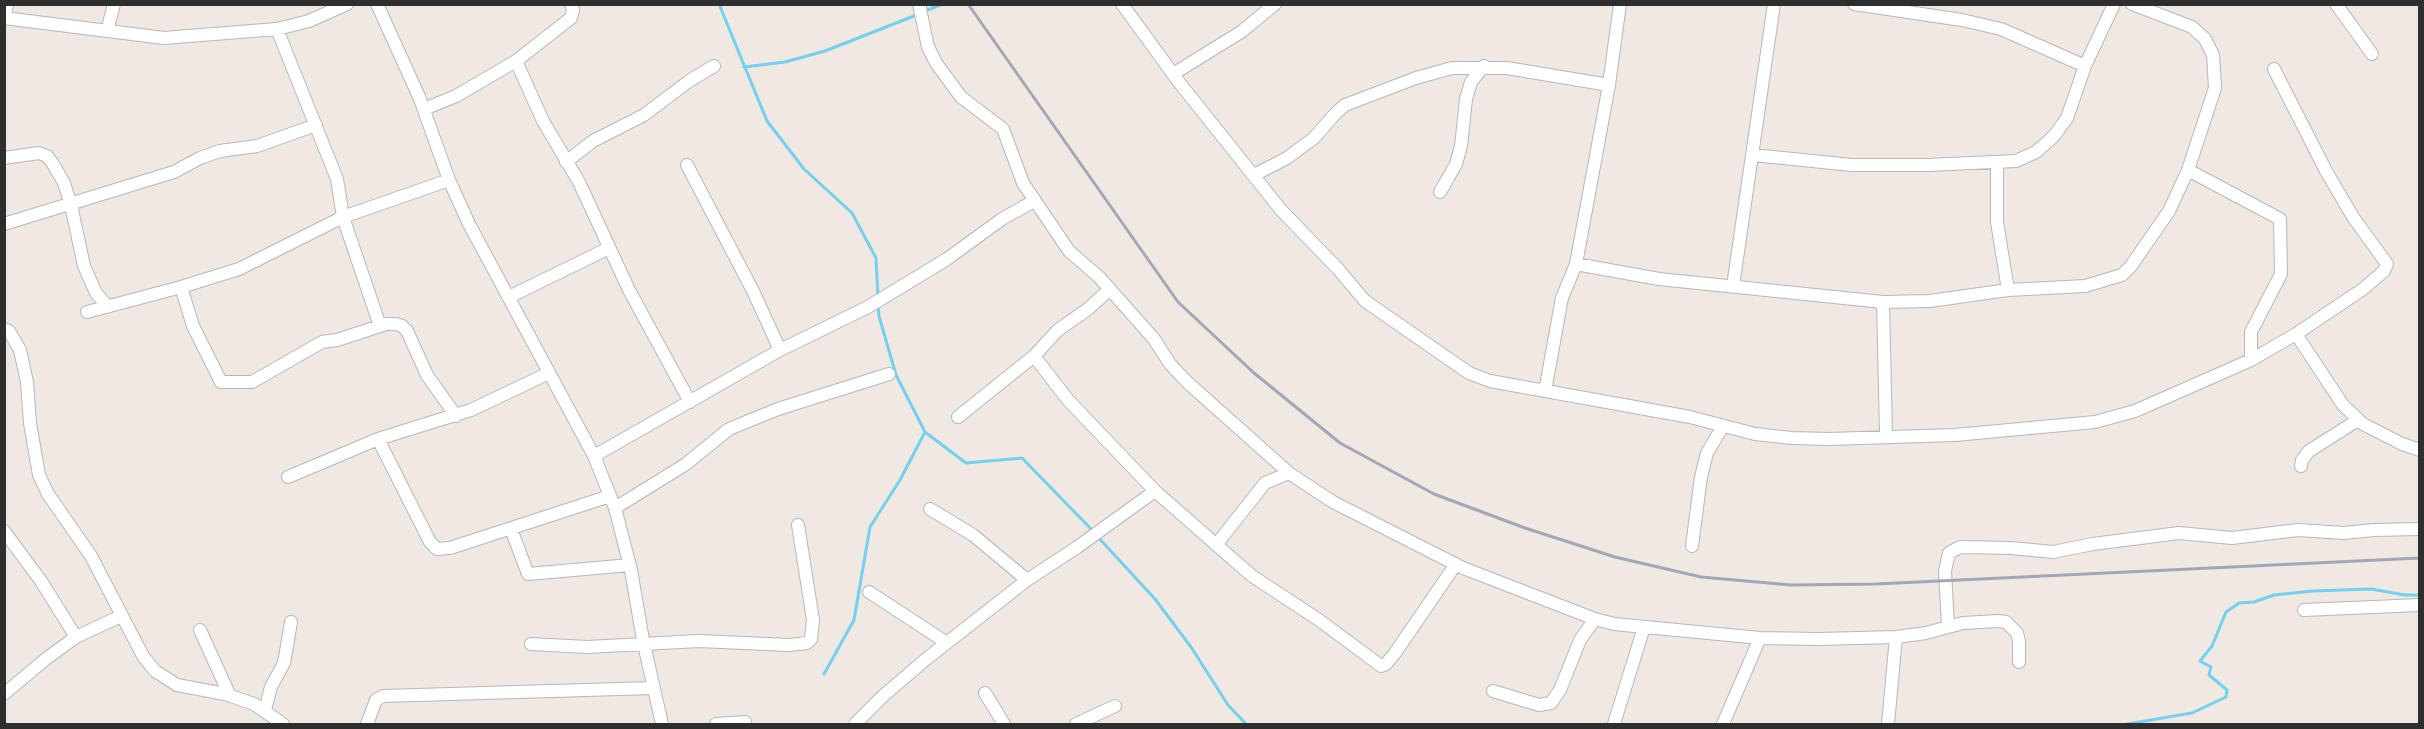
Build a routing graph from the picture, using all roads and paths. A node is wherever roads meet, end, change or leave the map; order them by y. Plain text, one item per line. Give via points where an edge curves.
1 (7, 4) edge
2 (114, 4) edge
3 (347, 4) edge
4 (377, 4) edge
5 (571, 4) edge
6 (919, 4) edge
7 (1122, 4) edge
8 (1275, 4) edge
9 (1620, 4) edge
10 (1774, 4) edge
11 (1854, 4) edge
12 (2114, 4) edge
13 (2133, 4) edge
14 (2336, 4) edge
15 (5, 18) edge
16 (277, 29) junction
17 (107, 31) junction
18 (2372, 54) dead end
19 (516, 61) junction
20 (714, 66) dead end
21 (1484, 66) junction
22 (2085, 66) junction
23 (2274, 69) dead end
24 (1173, 74) junction
25 (1609, 85) junction
26 (423, 109) junction
27 (316, 125) junction
28 (1753, 154) junction
29 (4, 158) edge
30 (566, 162) junction
31 (1997, 163) junction
32 (687, 165) dead end
33 (2188, 170) junction
34 (1254, 175) junction
35 (449, 180) junction
36 (1440, 192) dead end
37 (1034, 201) junction
38 (71, 205) junction
39 (343, 217) junction
40 (4, 224) edge
41 (609, 248) junction
42 (1576, 264) junction
43 (1733, 286) junction
44 (181, 287) junction
45 (1110, 289) junction
46 (2008, 290) junction
47 (509, 297) junction
48 (1884, 302) junction
49 (107, 306) junction
50 (87, 312) dead end
51 (380, 326) junction
52 (4, 329) edge
53 (2296, 334) junction
54 (780, 350) junction
55 (1034, 356) junction
56 (2252, 360) junction
57 (549, 373) junction
58 (889, 374) dead end
59 (1545, 391) junction
60 (690, 402) junction
61 (456, 416) junction
62 (958, 417) dead end
63 (2358, 420) junction
64 (1723, 426) junction
65 (1886, 436) junction
66 (378, 439) junction
67 (2420, 450) edge
68 (594, 456) junction
69 (2301, 466) dead end
70 (1289, 473) junction
71 (288, 477) dead end
72 (1155, 491) junction
73 (610, 496) junction
74 (615, 508) junction
75 (930, 509) dead end
76 (798, 525) dead end
77 (511, 529) junction
78 (2420, 529) edge
79 (4, 531) edge
80 (1216, 546) junction
81 (1692, 546) dead end
82 (1456, 564) junction
83 (630, 565) junction
84 (1027, 580) junction
85 (869, 592) dead end
86 (2420, 605) edge
87 (2304, 610) dead end
88 (121, 616) junction
89 (1595, 619) junction
90 (291, 622) dead end
91 (1948, 626) junction
92 (1644, 627) junction
93 (200, 630) dead end
94 (76, 637) junction
95 (1896, 637) junction
96 (1760, 638) junction
97 (644, 643) junction
98 (947, 643) junction
99 (531, 644) dead end
100 (2019, 662) dead end
101 (653, 688) junction
102 (1493, 692) dead end
103 (985, 693) dead end
104 (4, 694) edge
105 (230, 696) junction
106 (1115, 706) dead end
107 (265, 710) junction
108 (745, 722) dead end
109 (283, 724) edge
110 (367, 724) edge
111 (662, 724) edge
112 (716, 724) edge
113 (855, 724) edge
114 (1004, 724) edge
115 (1076, 724) edge
116 (1614, 724) edge
117 (1723, 724) edge
118 (1888, 724) edge

1 - 15 street
2 - 17 street
3 - 16 street via 309,21
4 - 26 street
5 - 19 street via 571,18
6 - 37 street via 928,47 936,63 961,97 1003,129
7 - 24 street
8 - 24 street via 1241,32
9 - 25 street
10 - 28 street
11 - 22 street via 2001,29
12 - 22 street
13 - 33 street via 2192,27 2205,39 2213,55 2215,88
14 - 18 street
15 - 17 street
16 - 17 street via 164,38
16 - 27 street
19 - 26 street via 456,96
19 - 30 street
20 - 30 street via 644,115 593,141
21 - 25 street
21 - 34 street via 1452,68 1416,78 1345,105 1314,138
21 - 36 street via 1471,82 1456,164
22 - 31 street via 2067,118 2054,136 2036,152 2016,161
23 - 53 street via 2326,171 2386,264 2384,271 2363,289
24 - 34 street
25 - 42 street
26 - 35 street
27 - 38 street via 256,146 220,151 174,172
27 - 39 street via 337,179
28 - 31 street via 1852,165
28 - 43 street
29 - 38 street via 39,153 47,156 64,183
30 - 41 street
31 - 46 street via 1997,222
32 - 54 street
33 - 46 street via 2169,211 2121,275 2085,286
33 - 56 street via 2280,219 2280,274 2251,332
34 - 59 street via 1365,301 1469,373
35 - 39 street
35 - 47 street
37 - 45 street via 1069,251
37 - 54 street via 868,308
38 - 40 street
38 - 49 street via 84,266 96,293
39 - 44 street via 238,269
39 - 51 street
41 - 47 street
41 - 60 street
42 - 43 street via 1659,279
42 - 59 street via 1562,298
43 - 48 street
44 - 49 street
44 - 51 street via 193,326 221,382 252,382 322,342
45 - 55 street via 1058,330
45 - 70 street via 1187,382
46 - 48 street via 1930,301
47 - 57 street
48 - 65 street
49 - 50 street
51 - 61 street via 396,324 407,331 427,375
52 - 88 street via 20,350 39,475 92,556
53 - 56 street
53 - 63 street via 2338,398
54 - 60 street
55 - 62 street
55 - 72 street via 1068,400
56 - 65 street via 2134,411 2095,422 1954,435
57 - 61 street
57 - 68 street
58 - 74 street via 729,429 686,464
59 - 64 street
60 - 68 street
61 - 66 street
63 - 67 street
63 - 69 street via 2309,452
64 - 65 street via 1792,438
64 - 81 street via 1707,453
66 - 71 street
66 - 77 street via 434,547 442,550
68 - 73 street
70 - 80 street via 1265,483
70 - 82 street via 1333,502
72 - 80 street
72 - 84 street
73 - 74 street
73 - 77 street
74 - 83 street
75 - 84 street via 973,535
76 - 97 street via 813,620 807,643
77 - 83 street via 528,574
78 - 91 street via 2344,533 2298,530 2232,538 2179,533 2053,552 1960,547 1949,553 1945,571
79 - 94 street
80 - 82 street via 1252,576 1381,666 1395,653
82 - 89 street
83 - 97 street
84 - 98 street
85 - 98 street
86 - 87 street
88 - 94 street
88 - 105 street via 155,671 177,685
89 - 92 street
89 - 102 street via 1580,640 1551,703 1539,705
90 - 107 street via 284,663 271,687
91 - 95 street
91 - 100 street via 2006,622 2017,633
92 - 96 street
92 - 116 street
93 - 105 street
94 - 104 street
95 - 96 street
95 - 118 street
96 - 117 street
97 - 99 street via 587,647
97 - 101 street
98 - 113 street
101 - 110 street via 383,696 376,700
101 - 111 street
103 - 114 street
105 - 107 street
106 - 115 street
107 - 109 street
108 - 112 street

